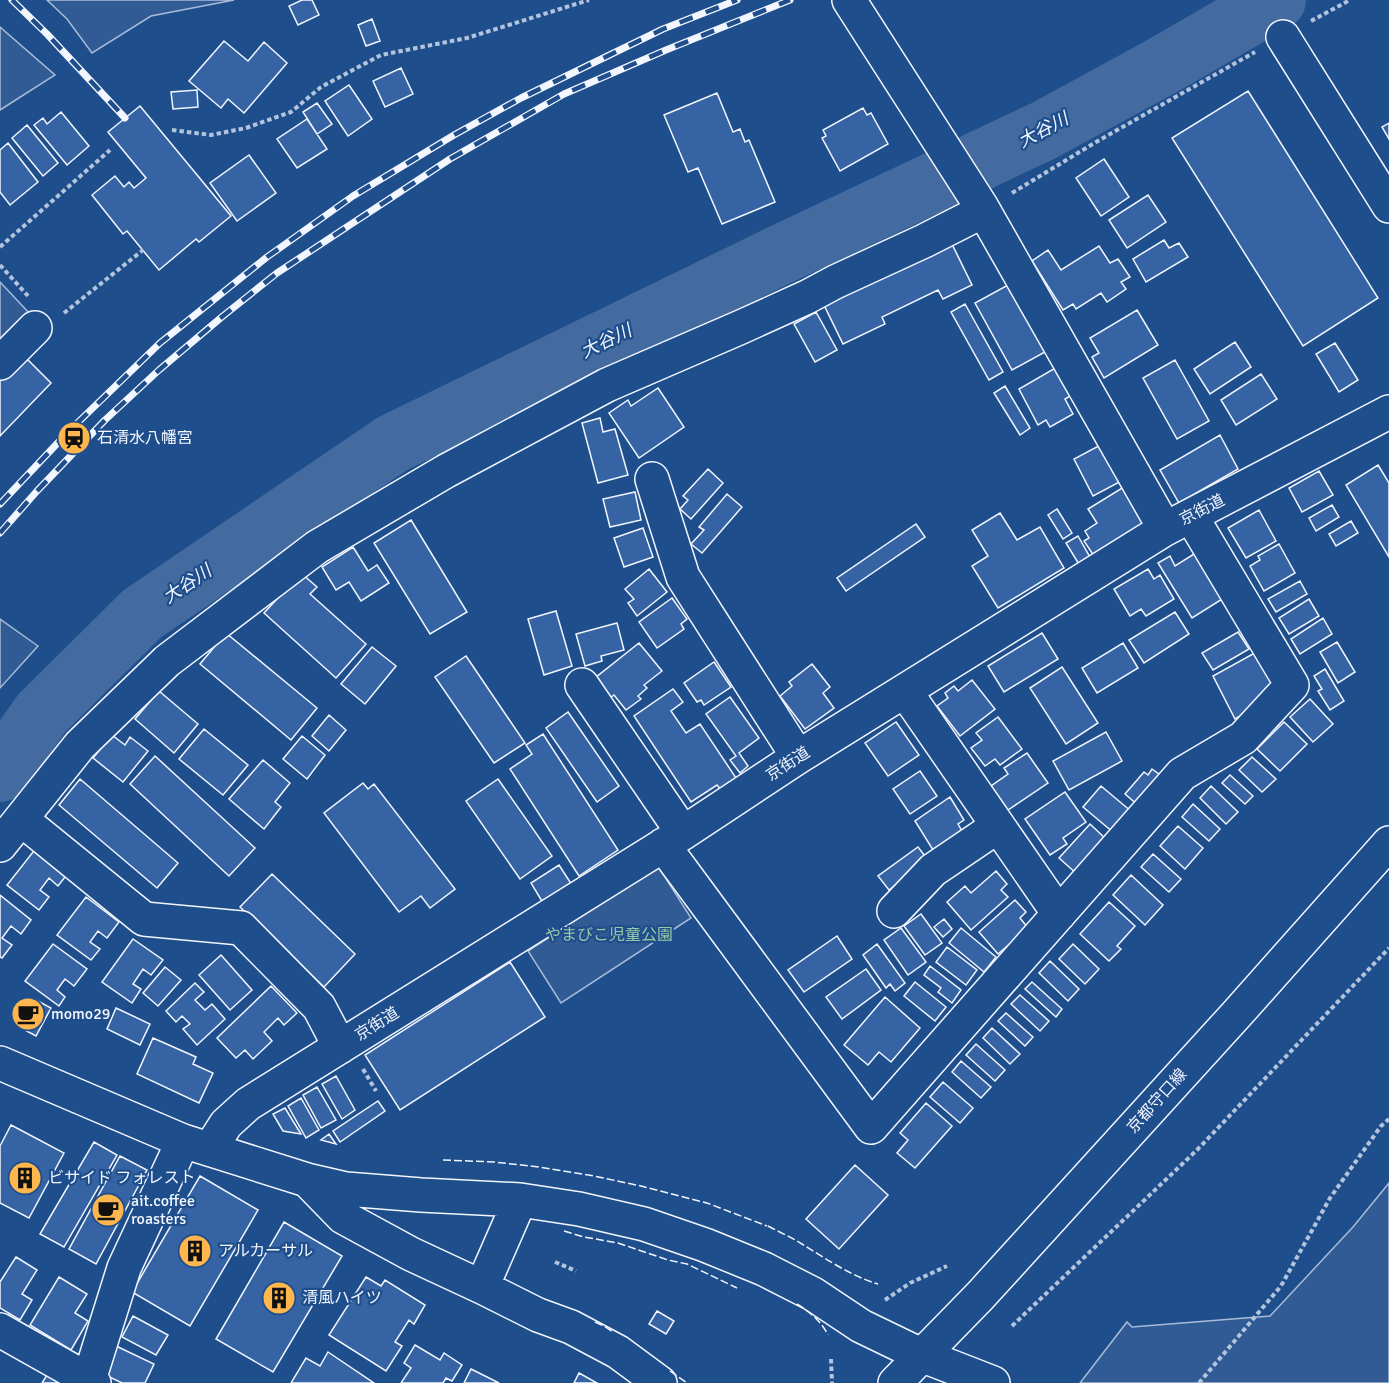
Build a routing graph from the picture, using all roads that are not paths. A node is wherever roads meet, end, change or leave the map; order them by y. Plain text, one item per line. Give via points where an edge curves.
1 (853, 6) edge
2 (1283, 37) road end
3 (1389, 206) edge
4 (982, 208) junction
5 (47, 322) road end
6 (0, 363) edge
7 (1389, 412) edge
8 (652, 479) dead end
9 (1178, 523) junction
10 (582, 685) dead end
11 (905, 691) junction
12 (798, 757) junction
13 (21, 819) junction
14 (998, 826) junction
15 (673, 839) junction
16 (1389, 843) edge
17 (0, 845) edge
18 (894, 911) dead end
19 (1059, 914) junction
20 (340, 1047) junction
21 (0, 1063) edge
22 (196, 1145) junction
23 (307, 1180) junction
24 (520, 1200) junction
25 (482, 1287) junction
26 (0, 1330) edge
27 (921, 1355) junction
28 (90, 1382) edge
29 (660, 1383) edge
30 (894, 1383) edge
31 (944, 1383) edge
32 (993, 1383) edge

1 - 4 street
2 - 3 street
4 - 9 street
4 - 13 street via 924,241 797,301 607,385 446,471 317,547 167,662 80,745
5 - 6 street
7 - 9 street, 京街道
8 - 12 street via 683,577
9 - 11 street, 京街道
9 - 19 street via 1292,685 1243,738 1182,774
10 - 15 street
11 - 12 street, 京街道
11 - 14 street
12 - 15 street, 京街道
13 - 17 street
13 - 20 street via 144,919 241,928 320,1007
14 - 18 street via 933,870
14 - 19 street
15 - 19 street via 871,1127
15 - 20 street, 京街道
16 - 27 street, 京都守口線 via 980,1296
20 - 22 street, 京街道 via 248,1104
21 - 22 street
22 - 23 street
22 - 28 street, 京街道 via 124,1268
23 - 24 street via 346,1190
23 - 25 street via 343,1217
24 - 25 street
24 - 27 street via 644,1224 705,1245 764,1269 813,1294 861,1326
25 - 29 street via 609,1347
26 - 28 street
27 - 30 street, 京都守口線
27 - 31 street
27 - 32 street

